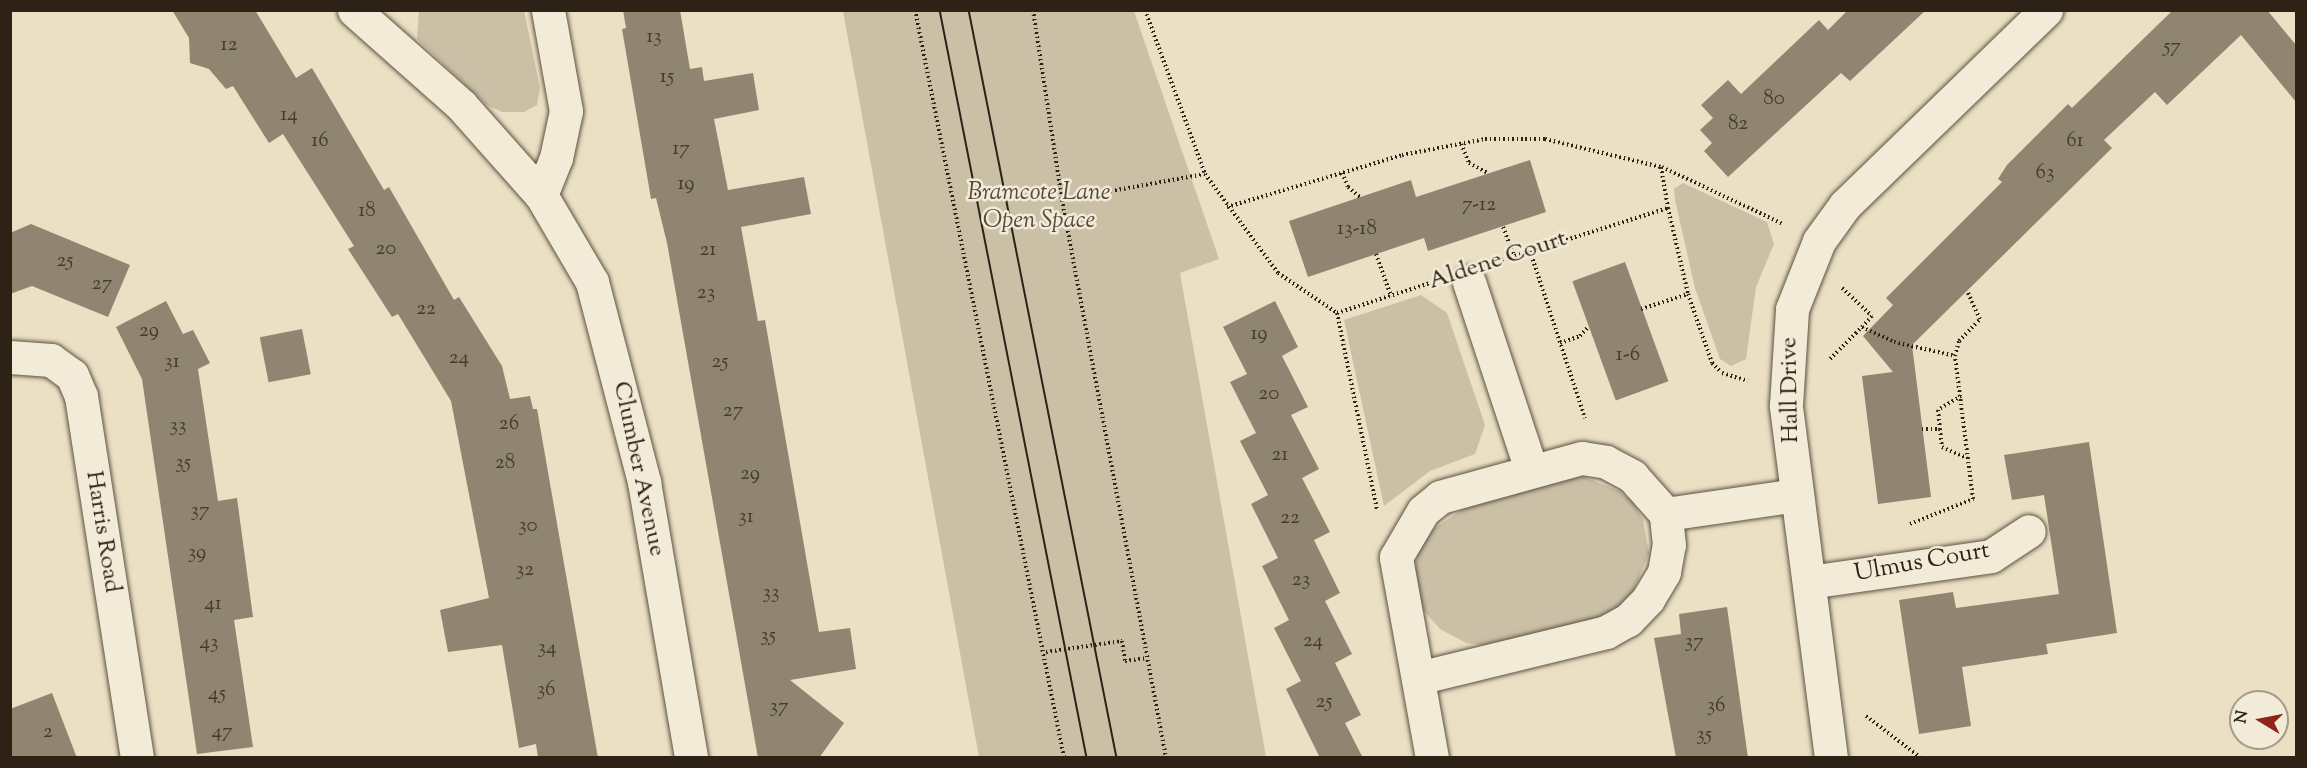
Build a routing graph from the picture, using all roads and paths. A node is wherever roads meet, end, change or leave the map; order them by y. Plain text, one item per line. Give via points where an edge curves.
1 (548, 10) edge
2 (915, 10) edge
3 (1033, 10) edge
4 (1145, 10) edge
5 (2046, 10) edge
6 (356, 11) edge
7 (1461, 144) junction
8 (1661, 167) junction
9 (1342, 173) junction
10 (1488, 173) dead end
11 (1205, 174) junction
12 (542, 195) junction
13 (1360, 197) dead end
14 (1062, 200) junction
15 (1227, 207) junction
16 (1668, 208) junction
17 (1503, 226) dead end
18 (1819, 241) junction
19 (1530, 251) junction
20 (1376, 254) dead end
21 (1514, 256) junction
22 (1494, 262) dead end
23 (1433, 282) dead end
24 (1469, 282) dead end
25 (1967, 291) dead end
26 (1688, 294) junction
27 (1391, 296) junction
28 (1641, 309) dead end
29 (1337, 314) junction
30 (1587, 328) dead end
31 (1560, 343) junction
32 (1955, 356) junction
33 (10, 357) edge
34 (1961, 396) junction
35 (1786, 399) junction
36 (1922, 429) dead end
37 (1940, 429) junction
38 (1967, 458) junction
39 (1599, 461) junction
40 (1531, 469) junction
41 (1797, 495) junction
42 (1666, 514) junction
43 (1897, 526) dead end
44 (2029, 531) dead end
45 (1396, 556) junction
46 (1809, 582) junction
47 (1046, 652) junction
48 (1147, 658) junction
49 (1418, 678) junction
50 (1827, 718) junction
51 (137, 758) edge
52 (691, 758) edge
53 (1064, 758) edge
54 (1166, 758) edge
55 (1432, 758) edge
56 (1832, 758) edge
57 (1921, 758) edge

1 - 12 street via 566,111 556,158
2 - 47 path
3 - 14 path
4 - 11 path
5 - 18 street, Hall Drive via 1877,171
6 - 12 street, Clumber Avenue via 461,105
7 - 8 path via 1545,139
7 - 9 path
7 - 10 path via 1469,163
8 - 16 path
8 - 18 path
9 - 13 path via 1348,187
9 - 15 path
11 - 14 path
11 - 15 path
12 - 52 street, Clumber Avenue via 592,282 626,403
14 - 48 path
15 - 29 path via 1278,273
16 - 19 path, Aldene Court
16 - 26 path
17 - 21 path
18 - 35 street, Hall Drive via 1792,309
19 - 21 path, Aldene Court
19 - 31 path
20 - 27 path
21 - 22 path, Aldene Court
23 - 27 path, Aldene Court
24 - 40 street, Aldene Court
25 - 32 path via 1980,319 1959,341
26 - 28 path
26 - 35 path via 1712,363 1722,373
27 - 29 path, Aldene Court
29 - 45 path via 1380,520
30 - 31 path via 1580,336
31 - 39 path
32 - 34 path
32 - 35 path via 1894,342 1862,327
33 - 51 street, Harris Road via 51,360 72,375 81,396
34 - 37 path via 1938,410
34 - 38 path
35 - 41 street, Hall Drive
36 - 37 path
37 - 38 path via 1942,447
38 - 43 path via 1973,500
39 - 40 street via 1582,458
39 - 42 street via 1632,476
40 - 45 street via 1440,497 1407,532
41 - 42 street
41 - 46 street, Hall Drive
42 - 49 street via 1669,545 1664,572 1648,599 1628,620 1581,641
44 - 46 street, Ulmus Court via 1991,556
45 - 49 street
46 - 50 street, Hall Drive
47 - 48 path via 1122,640 1125,661
47 - 53 path
48 - 54 path
49 - 55 street
50 - 56 street, Hall Drive
50 - 57 path via 1864,715

